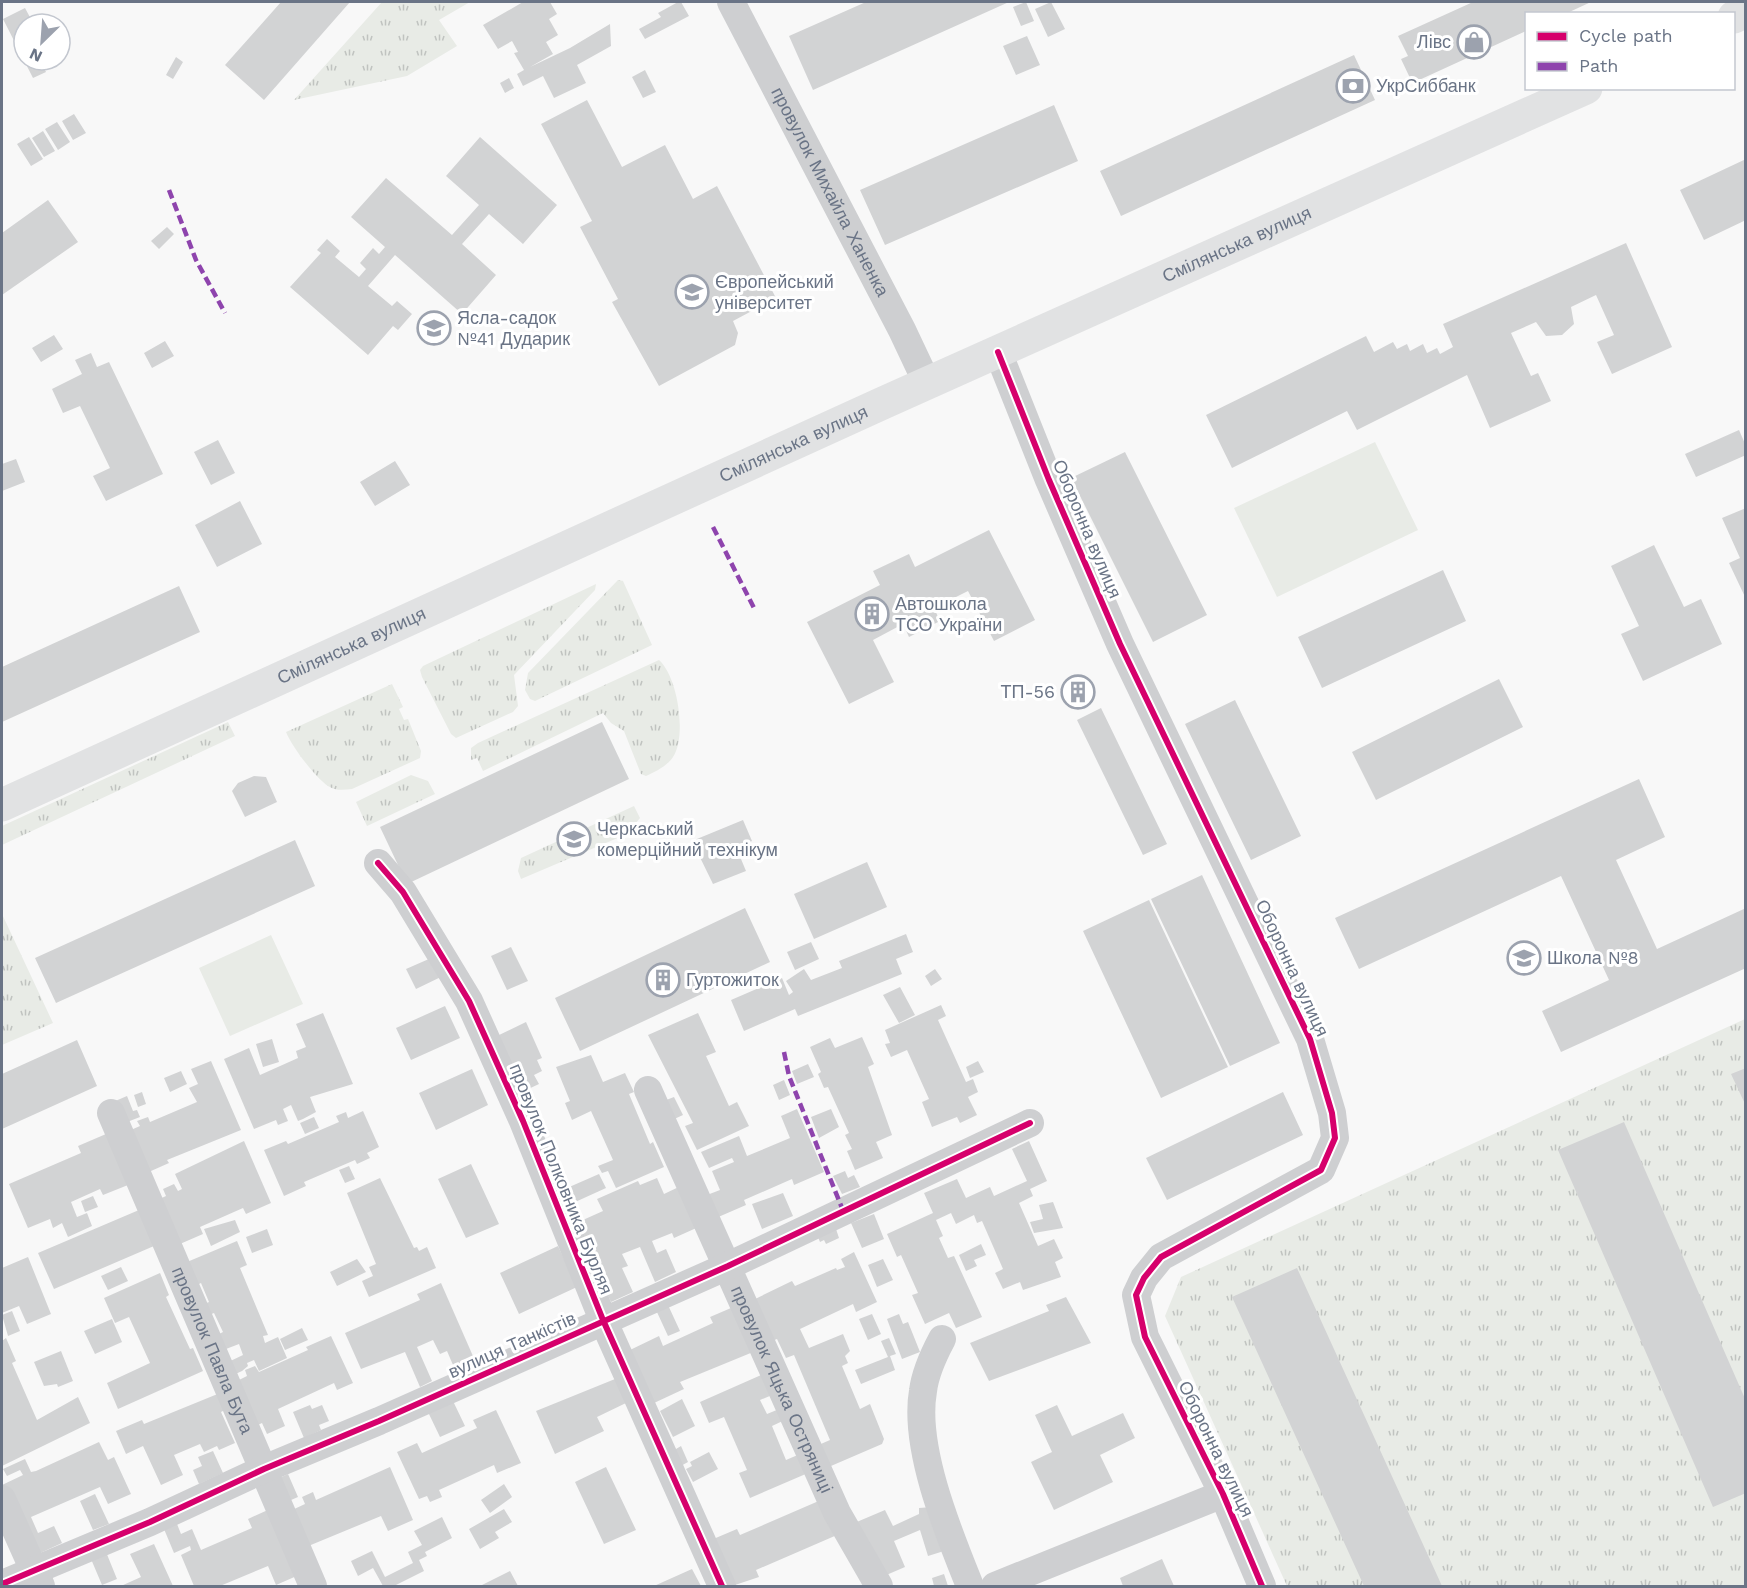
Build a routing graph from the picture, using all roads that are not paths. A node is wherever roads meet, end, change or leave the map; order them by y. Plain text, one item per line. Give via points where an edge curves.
1 (731, 2) edge
2 (1582, 90) edge
3 (998, 352) junction
4 (927, 383) junction
5 (2, 804) edge
6 (378, 863) dead end
7 (648, 1090) dead end
8 (111, 1113) dead end
9 (1030, 1123) dead end
10 (728, 1266) junction
11 (603, 1320) junction
12 (942, 1339) dead end
13 (264, 1469) junction
14 (1223, 1494) junction
15 (2, 1499) edge
16 (37, 1579) edge
17 (2, 1584) edge
18 (313, 1587) edge
19 (722, 1587) edge
20 (879, 1587) edge
21 (970, 1587) edge
22 (995, 1587) edge
23 (1262, 1587) edge

1 - 4 street, провулок Михайла Ханенка
2 - 3 main road, Смілянська вулиця
3 - 4 main road, Смілянська вулиця
3 - 14 street, Оборонна вулиця via 1120,645 1310,1039 1332,1113 1335,1138 1321,1170 1161,1257 1136,1295 1145,1337
4 - 5 main road, Смілянська вулиця
6 - 11 street, провулок Полковника Бурляя via 403,892 469,1001 523,1121
7 - 10 street, провулок Яцька Остряниці
8 - 13 street, провулок Павла Бута
9 - 10 street, вулиця Танкістів
10 - 11 street, вулиця Танкістів
10 - 20 street, провулок Яцька Остряниці via 837,1513
11 - 13 street, вулиця Танкістів
11 - 19 street, провулок Полковника Бурляя
12 - 21 street via 922,1391 926,1449 950,1536
13 - 16 street, вулиця Танкістів
13 - 18 street, провулок Павла Бута
14 - 22 street
14 - 23 street, Оборонна вулиця
15 - 16 street
16 - 17 street, вулиця Танкістів

